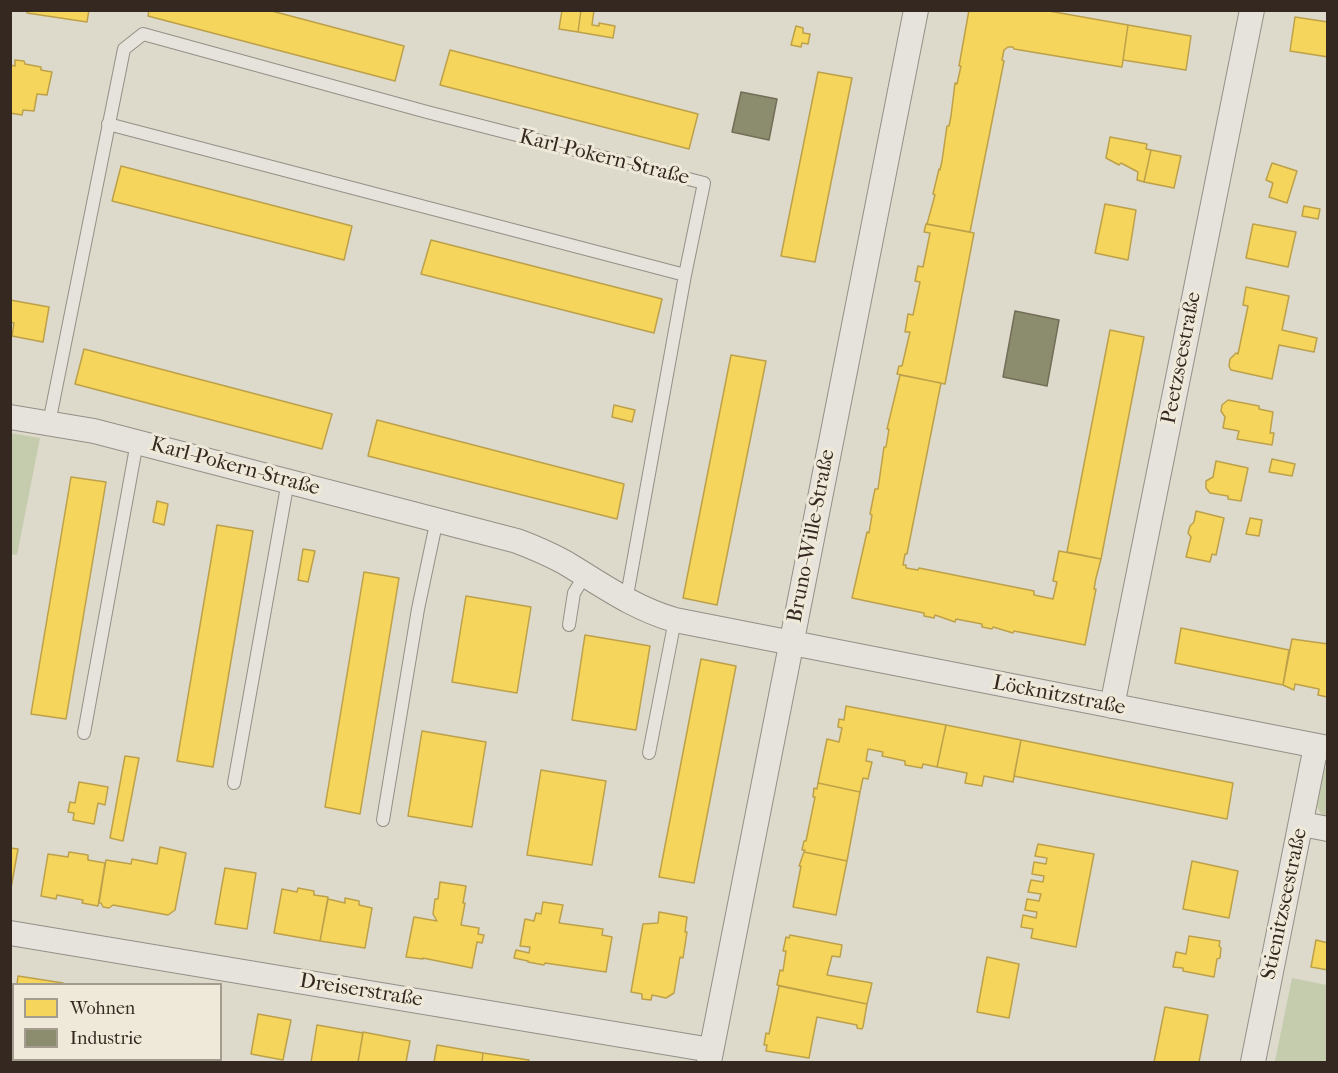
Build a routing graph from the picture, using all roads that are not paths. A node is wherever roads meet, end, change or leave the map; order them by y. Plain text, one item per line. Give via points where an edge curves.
1 (916, 10) edge
2 (1252, 10) edge
3 (108, 124) junction
4 (686, 274) junction
5 (10, 417) edge
6 (49, 423) junction
7 (137, 442) junction
8 (288, 481) junction
9 (437, 519) junction
10 (585, 575) junction
11 (626, 601) junction
12 (675, 620) junction
13 (569, 625) dead end
14 (790, 643) junction
15 (1112, 706) junction
16 (84, 733) dead end
17 (1322, 747) edge
18 (650, 753) dead end
19 (234, 783) dead end
20 (382, 820) dead end
21 (1302, 824) junction
22 (1328, 829) edge
23 (10, 933) edge
24 (211, 976) edge
25 (710, 1056) edge
26 (1253, 1062) edge

1 - 14 street, Bruno-Wille-Straße
2 - 15 street, Peetzseestraße
3 - 4 lane
3 - 4 lane, Karl-Pokern-Straße via 124,49 143,34 704,183
3 - 6 lane, Karl-Pokern-Straße
4 - 11 lane
5 - 6 street, Karl-Pokern-Straße
6 - 7 street, Karl-Pokern-Straße
7 - 8 street, Karl-Pokern-Straße
7 - 16 lane
8 - 9 street, Karl-Pokern-Straße
8 - 19 lane
9 - 10 street, Karl-Pokern-Straße via 518,541
9 - 20 lane
10 - 11 street, Karl-Pokern-Straße
10 - 13 lane via 574,593
11 - 12 street, Karl-Pokern-Straße
12 - 14 street, Karl-Pokern-Straße
12 - 18 lane
14 - 15 street, Löcknitzstraße
14 - 25 street, Bruno-Wille-Straße
15 - 17 street, Löcknitzstraße
17 - 21 street, Stienitzseestraße
21 - 22 street
21 - 26 street, Stienitzseestraße
23 - 24 street, Dreiserstraße
24 - 25 street, Dreiserstraße via 379,993

